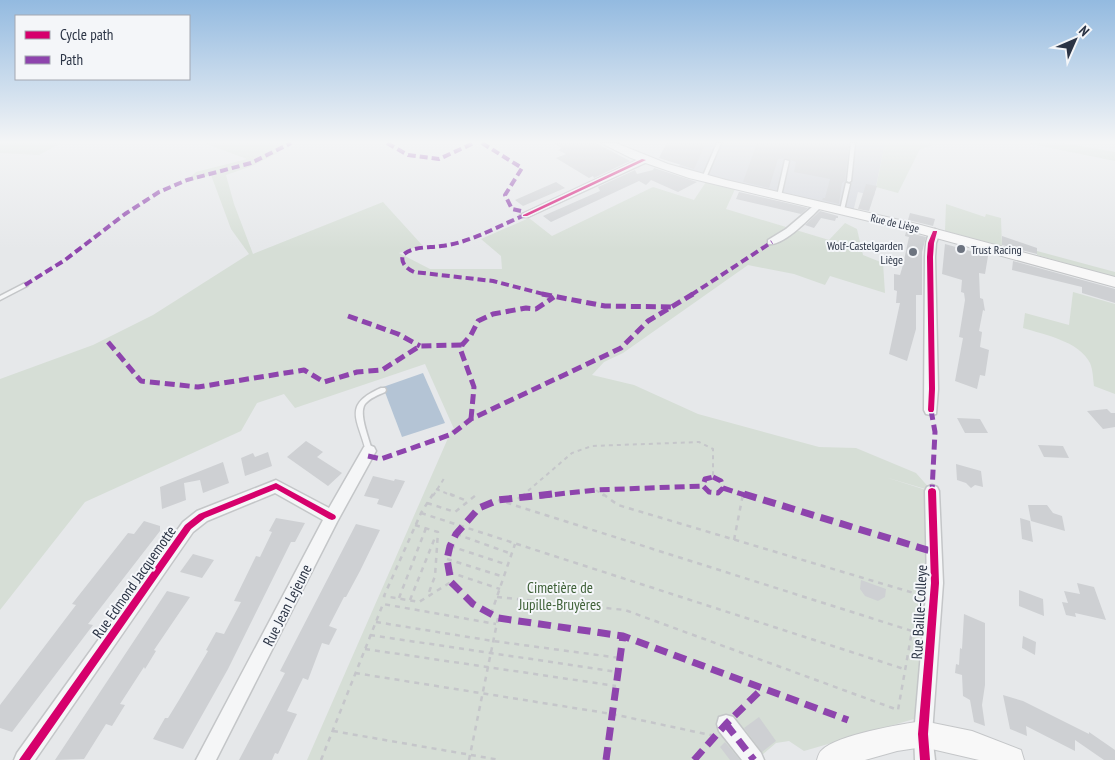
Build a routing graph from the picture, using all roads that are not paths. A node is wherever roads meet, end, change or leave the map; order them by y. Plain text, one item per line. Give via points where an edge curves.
1 (604, 178) edge
2 (706, 178) edge
3 (783, 178) edge
4 (849, 178) edge
5 (779, 196) junction
6 (818, 205) junction
7 (842, 210) junction
8 (525, 215) dead end
9 (935, 232) junction
10 (772, 242) dead end
11 (1115, 282) edge
12 (25, 285) dead end
13 (0, 298) edge
14 (383, 390) dead end
15 (930, 410) dead end
16 (369, 451) joint
17 (932, 491) dead end
18 (332, 517) junction
19 (720, 730) road end
20 (923, 734) junction
21 (24, 760) edge
22 (206, 760) edge
23 (754, 760) edge
24 (830, 760) edge
25 (925, 760) edge
26 (1011, 760) edge

1 - 8 street
2 - 5 main road, Rue de Liège
3 - 5 lane
4 - 7 lane
5 - 6 main road, Rue de Liège
6 - 7 main road, Rue de Liège
6 - 10 street via 789,232
7 - 9 main road, Rue de Liège
9 - 11 main road, Rue de Liège
9 - 15 street via 930,257
12 - 13 lane
14 - 16 lane via 361,402 357,415
16 - 18 street, Rue Jean Lejeune
17 - 20 street, Rue Baille-Colleye via 935,582
18 - 21 street, Rue Edmond Jacquemotte via 276,486 202,516 188,527
18 - 22 street, Rue Jean Lejeune
19 - 23 street
20 - 24 main road via 839,754
20 - 25 street, Rue Baille-Colleye
20 - 26 main road via 972,744

